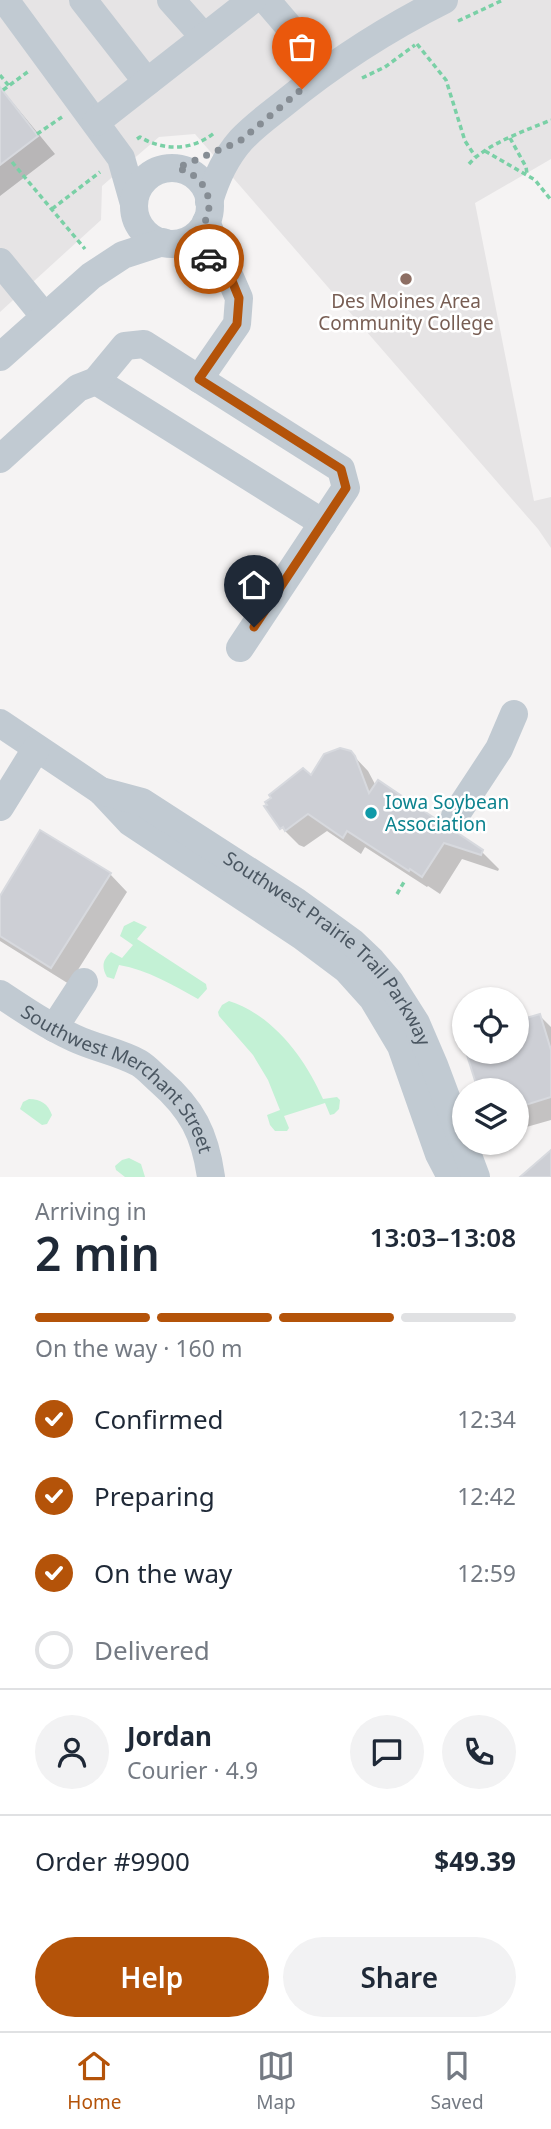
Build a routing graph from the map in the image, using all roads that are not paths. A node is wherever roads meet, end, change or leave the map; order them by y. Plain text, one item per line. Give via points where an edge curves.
1 (5, 0) edge
2 (83, 0) edge
3 (171, 0) edge
4 (252, 0) edge
5 (265, 0) edge
6 (451, 11) edge
7 (204, 37) junction
8 (326, 70) junction
9 (146, 82) junction
10 (96, 122) junction
11 (230, 135) junction
12 (122, 152) junction
13 (173, 168) junction
14 (134, 208) junction
15 (207, 212) junction
16 (173, 242) junction
17 (0, 262) edge
18 (88, 263) junction
19 (228, 271) junction
20 (44, 317) junction
21 (0, 357) edge
22 (199, 379) junction
23 (96, 381) junction
24 (0, 459) edge
25 (323, 523) junction
26 (240, 648) dead end
27 (514, 714) dead end
28 (0, 723) edge
29 (36, 748) junction
30 (101, 791) junction
31 (0, 807) edge
32 (455, 816) dead end
33 (84, 982) dead end
34 (0, 994) edge
35 (54, 1028) junction
36 (211, 1177) edge
37 (451, 1177) edge
38 (476, 1177) edge

1 - 10 street
2 - 9 street
3 - 7 street
4 - 7 street
5 - 8 street
6 - 8 street via 412,17
7 - 9 street
8 - 11 street
9 - 10 street
10 - 12 street
11 - 13 street
11 - 15 street
12 - 13 street
12 - 14 street
13 - 14 street via 155,172 143,182
13 - 15 street via 185,170 204,186
14 - 16 street via 145,232
14 - 18 street via 111,252
15 - 16 street via 200,231
15 - 19 street
16 - 18 street
16 - 19 street
17 - 20 street
18 - 20 street
19 - 22 street via 239,298 237,324
20 - 21 street
22 - 23 street via 144,344 125,346
22 - 25 street via 341,469 346,488
23 - 24 street via 78,388
23 - 25 street
25 - 26 street
27 - 32 street via 499,749
28 - 29 street, Southwest Prairie Trail Parkway
29 - 30 street, Southwest Prairie Trail Parkway
29 - 31 street
30 - 37 street, Southwest Prairie Trail Parkway via 130,822 302,936 360,984 401,1046
30 - 38 street, Southwest Prairie Trail Parkway via 142,802 306,909 372,961 421,1033
33 - 35 street
34 - 35 street, Southwest Merchant Street
35 - 36 street, Southwest Merchant Street via 141,1064 171,1091 202,1135

